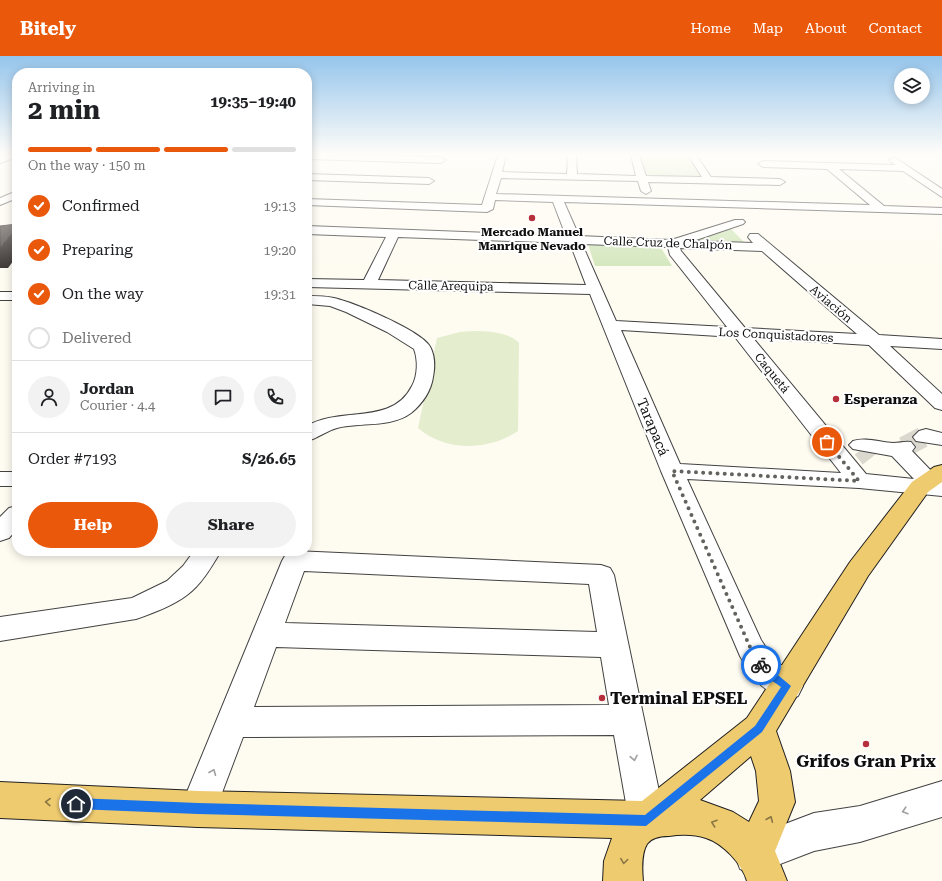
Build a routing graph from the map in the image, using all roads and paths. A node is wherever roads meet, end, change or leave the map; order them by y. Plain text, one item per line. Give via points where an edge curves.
1 (7, 194) edge
2 (422, 194) edge
3 (492, 194) edge
4 (646, 194) edge
5 (863, 194) edge
6 (491, 197) junction
7 (795, 197) dead end
8 (557, 198) junction
9 (0, 202) edge
10 (312, 202) edge
11 (649, 202) junction
12 (721, 204) junction
13 (415, 206) junction
14 (804, 207) junction
15 (881, 209) junction
16 (942, 211) edge
17 (739, 222) junction
18 (403, 228) junction
19 (312, 230) edge
20 (574, 239) junction
21 (673, 243) junction
22 (765, 247) junction
23 (312, 283) edge
24 (369, 284) junction
25 (595, 290) junction
26 (0, 296) edge
27 (12, 296) edge
28 (312, 300) edge
29 (610, 325) junction
30 (739, 333) junction
31 (874, 340) junction
32 (942, 344) edge
33 (942, 404) edge
34 (312, 431) edge
35 (827, 442) junction
36 (865, 450) junction
37 (672, 471) junction
38 (0, 479) edge
39 (12, 479) edge
40 (870, 482) junction
41 (933, 482) edge
42 (12, 519) edge
43 (0, 532) edge
44 (204, 556) edge
45 (0, 629) edge
46 (266, 635) junction
47 (614, 644) junction
48 (786, 686) junction
49 (627, 720) junction
50 (232, 722) junction
51 (759, 729) junction
52 (942, 799) edge
53 (0, 800) edge
54 (198, 809) junction
55 (646, 820) junction
56 (761, 868) edge
57 (623, 881) edge

1 - 9 street
2 - 13 street
3 - 6 street
4 - 11 street
5 - 15 street
6 - 8 street
6 - 13 street via 487,209
7 - 14 street
8 - 11 street
8 - 20 street, Tarapacá
10 - 13 street
11 - 12 street
12 - 14 street
12 - 17 street, Aviación
13 - 18 street
14 - 15 street
15 - 16 street
17 - 21 street
17 - 22 street, Aviación
18 - 19 street, Calle Cruz de Chalpón
18 - 20 street, Calle Cruz de Chalpón
18 - 24 street
20 - 21 street, Calle Cruz de Chalpón
20 - 25 street, Tarapacá
21 - 22 street, Calle Cruz de Chalpón
21 - 30 street, Caquetá via 675,252
22 - 31 street, Aviación
23 - 24 street, Calle Arequipa
24 - 25 street, Calle Arequipa
25 - 29 street, Tarapacá
26 - 27 street
28 - 34 street via 347,307 408,336 422,347 426,365 419,393 401,412 333,422
29 - 30 street, Los Conquistadores
29 - 37 street, Tarapacá
30 - 31 street, Los Conquistadores
30 - 35 street, Caquetá
31 - 32 street, Los Conquistadores
31 - 33 street, Aviación
35 - 36 street
35 - 40 street, Caquetá
36 - 40 street
36 - 41 street via 901,449
37 - 40 street
37 - 48 street, Tarapacá via 750,647 764,670
38 - 39 street
40 - 41 street
41 - 48 main road via 859,569
42 - 43 street
44 - 45 street via 177,588 136,608
46 - 47 street
46 - 47 street via 295,561 601,575
46 - 50 street
47 - 49 street
48 - 51 main road
49 - 50 street
49 -> 55 street
54 -> 50 street
51 - 55 main road
56 -> 51 main road via 777,802 773,771
52 -> 56 street via 860,824 814,832
54 -> 53 main road
54 - 55 main road
56 -> 55 main road via 741,838 729,830 696,817 678,816
55 -> 57 main road via 627,844 623,859

